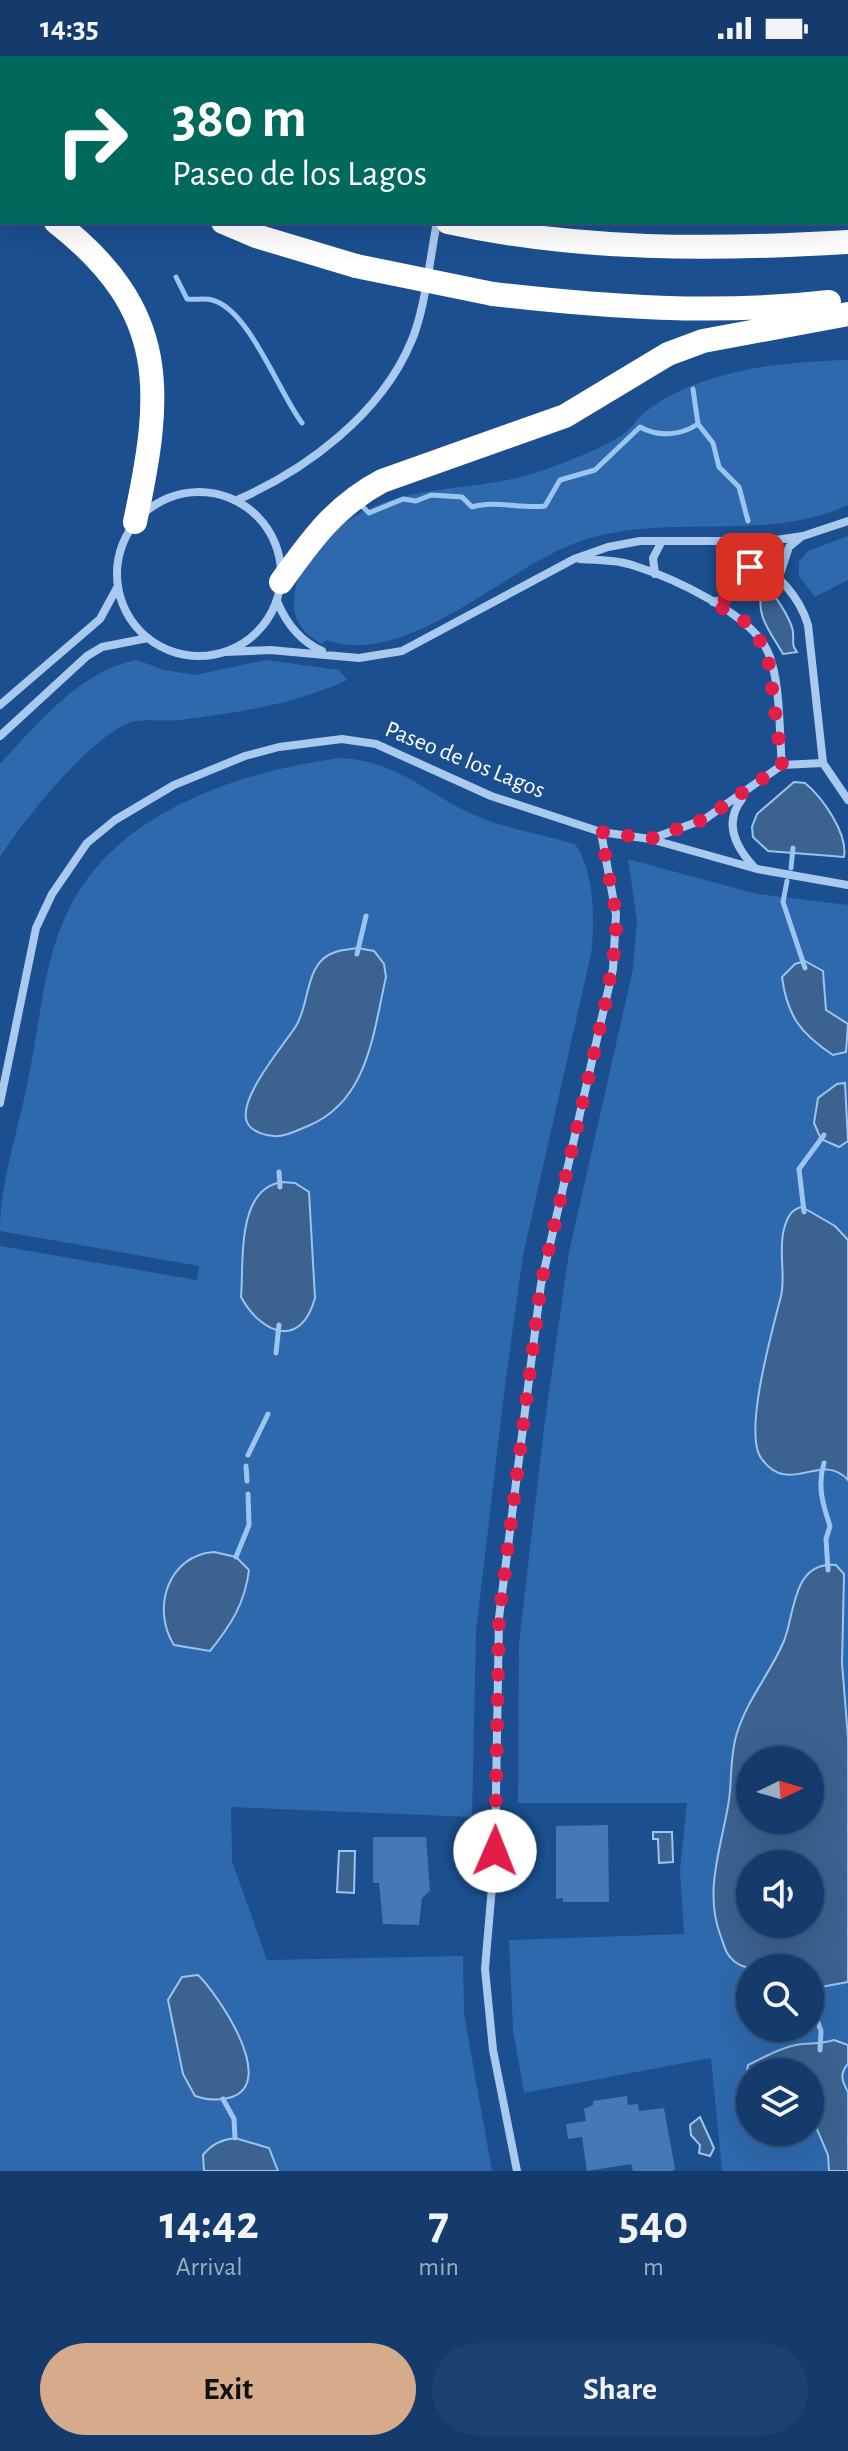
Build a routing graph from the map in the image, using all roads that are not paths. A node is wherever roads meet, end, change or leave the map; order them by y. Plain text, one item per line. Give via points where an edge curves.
1 (58, 224) edge
2 (228, 224) edge
3 (437, 224) edge
4 (457, 224) edge
5 (848, 242) edge
6 (848, 300) edge
7 (848, 314) edge
8 (237, 500) junction
9 (848, 521) edge
10 (135, 522) junction
11 (803, 536) junction
12 (663, 541) junction
13 (738, 543) junction
14 (748, 552) junction
15 (574, 559) junction
16 (655, 574) junction
17 (779, 577) junction
18 (118, 586) junction
19 (279, 592) junction
20 (712, 602) junction
21 (148, 638) junction
22 (225, 652) junction
23 (330, 655) junction
24 (0, 705) edge
25 (0, 736) edge
26 (823, 763) junction
27 (782, 765) junction
28 (747, 792) junction
29 (848, 800) edge
30 (601, 832) junction
31 (650, 839) junction
32 (757, 869) junction
33 (848, 885) edge
34 (0, 1103) edge
35 (517, 2171) edge

1 - 10 highway via 108,269 132,303 146,343 153,433
2 - 6 highway, bridge via 356,266 493,294 710,311
3 - 8 street via 412,341 385,389 319,451 282,478
4 - 5 highway via 508,235 727,249
7 - 19 highway via 703,341 668,354 565,416 382,481 332,514
8 - 10 street via 193,491 161,501
8 - 19 street via 271,534 280,557
9 - 11 street
10 - 18 street via 120,552
11 - 13 street
11 - 17 street via 789,547
12 - 13 street
12 - 15 street via 608,547
12 - 16 street via 653,558
13 - 14 street
14 - 17 street
14 - 20 street via 751,577 746,585 740,593
15 - 16 street via 610,561
15 - 23 street via 402,651 359,658
16 - 20 street
17 - 26 street via 794,593 808,625
18 - 21 street via 123,606
18 - 24 street via 100,619
19 - 22 street via 251,638
19 - 23 street via 295,631
20 - 27 street via 744,621 767,650
21 - 22 street via 192,656
21 - 25 street via 102,647 87,656
22 - 23 street
26 - 27 street
26 - 29 street
27 - 28 street, Paseo de los Lagos
28 - 31 street, Paseo de los Lagos via 705,819
28 - 32 street via 737,806 732,829 744,856
30 - 31 street, Paseo de los Lagos
30 - 34 street, Paseo de los Lagos via 491,796 396,751 359,740 279,747 198,774 99,831 52,894 36,928
30 - 35 street via 616,914 613,969 541,1284 498,1630 495,1851 485,1969 493,2050
31 - 32 street, Paseo de los Lagos
32 - 33 street, Paseo de los Lagos

